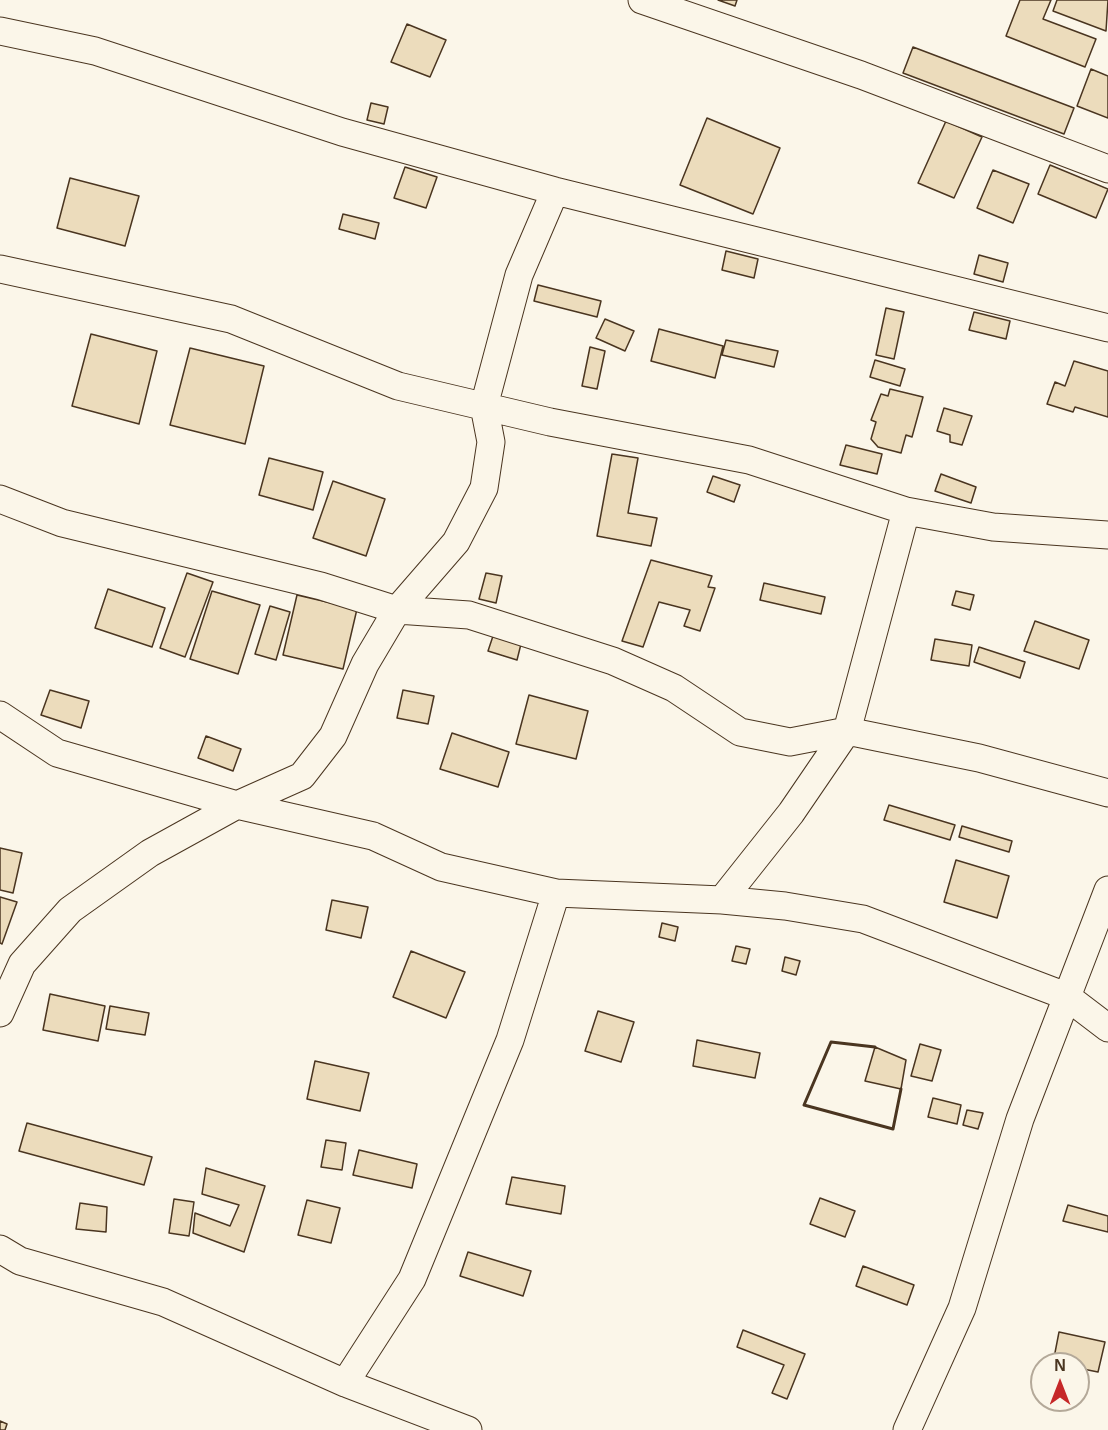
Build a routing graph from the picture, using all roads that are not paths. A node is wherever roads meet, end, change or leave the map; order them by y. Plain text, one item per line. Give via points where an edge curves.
1 (642, 0) edge
2 (0, 31) edge
3 (1108, 169) edge
4 (555, 191) junction
5 (0, 269) edge
6 (1108, 328) edge
7 (484, 406) junction
8 (0, 499) edge
9 (906, 511) junction
10 (1108, 535) edge
11 (397, 610) junction
12 (0, 716) edge
13 (847, 731) junction
14 (1108, 793) edge
15 (237, 805) junction
16 (1108, 890) edge
17 (556, 893) junction
18 (722, 900) junction
19 (1066, 996) junction
20 (0, 1013) edge
21 (1108, 1028) edge
22 (0, 1249) edge
23 (345, 1383) junction
24 (468, 1430) edge
25 (907, 1430) edge

1 - 3 street via 861,75
2 - 4 street via 95,51 342,132
4 - 6 street
4 - 7 street via 519,275
5 - 7 street via 231,319 398,386
7 - 9 street via 749,460
7 - 11 street via 491,442 484,488 456,542
8 - 11 street via 62,523 321,586
9 - 10 street via 993,526
9 - 13 street
11 - 13 street via 469,615 613,662 674,688 740,732 790,742
11 - 15 street via 365,664 333,736 302,776
12 - 15 street via 57,753
13 - 14 street via 979,758
13 - 18 street via 791,813
15 - 17 street via 373,836 441,867
15 - 20 street via 150,853 70,910 22,964
16 - 19 street
17 - 18 street
17 - 23 street via 510,1040 412,1279
18 - 19 street via 862,919
19 - 21 street
19 - 25 street via 1020,1119 962,1308
22 - 23 street via 20,1261 163,1302
23 - 24 street

